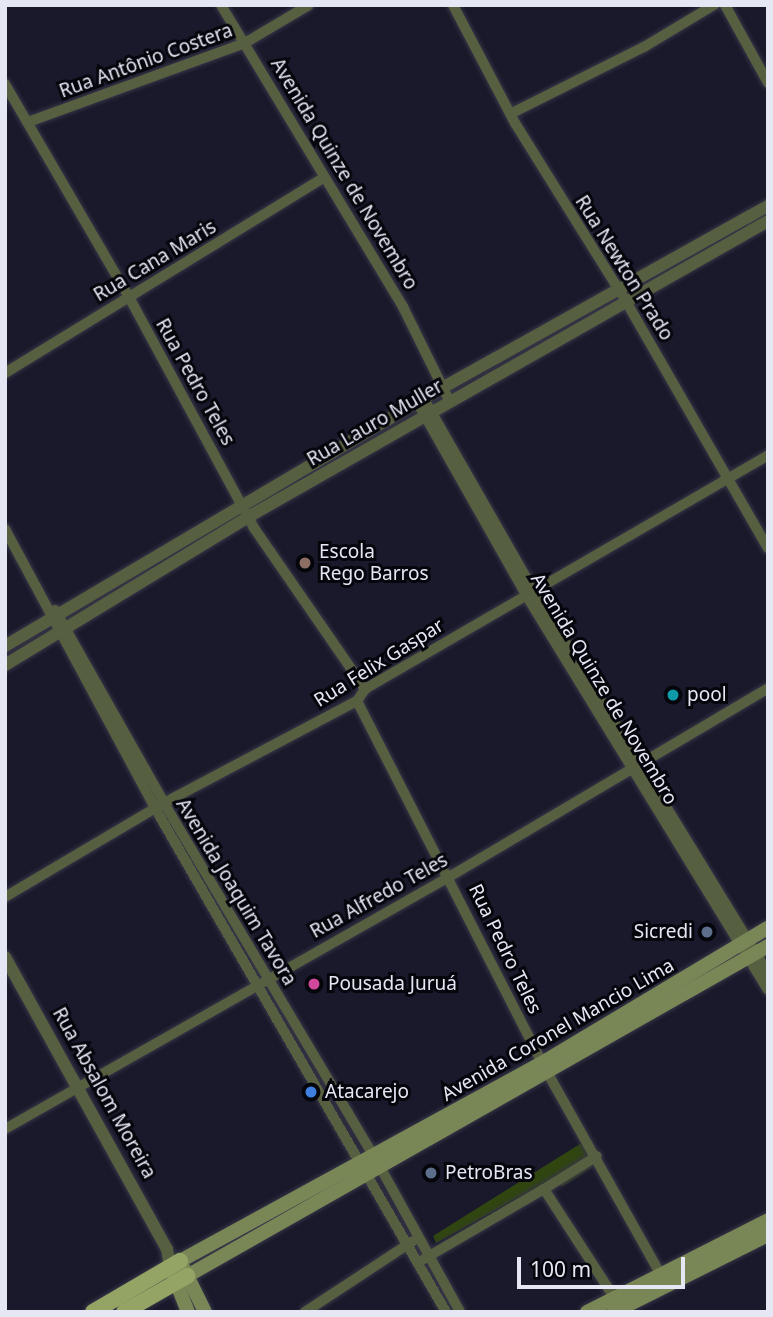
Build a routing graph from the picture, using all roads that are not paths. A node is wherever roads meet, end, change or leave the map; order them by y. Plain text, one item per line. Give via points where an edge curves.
1 (221, 5) edge
2 (309, 5) edge
3 (453, 5) edge
4 (714, 5) edge
5 (725, 5) edge
6 (245, 43) junction
7 (768, 83) edge
8 (5, 84) edge
9 (510, 114) junction
10 (28, 122) junction
11 (323, 178) junction
12 (768, 206) edge
13 (768, 221) edge
14 (725, 238) junction
15 (616, 291) junction
16 (129, 297) junction
17 (626, 303) junction
18 (5, 373) edge
19 (443, 388) junction
20 (421, 401) junction
21 (450, 402) junction
22 (428, 415) junction
23 (768, 455) edge
24 (727, 477) junction
25 (242, 503) junction
26 (248, 517) junction
27 (5, 529) edge
28 (768, 548) edge
29 (530, 593) junction
30 (55, 616) junction
31 (62, 631) junction
32 (5, 646) edge
33 (5, 665) edge
34 (768, 688) edge
35 (365, 689) junction
36 (357, 701) junction
37 (643, 763) junction
38 (632, 769) junction
39 (159, 806) junction
40 (449, 877) junction
41 (5, 897) edge
42 (768, 928) edge
43 (752, 949) edge
44 (5, 957) edge
45 (768, 973) edge
46 (267, 979) junction
47 (257, 985) junction
48 (768, 990) edge
49 (545, 1068) junction
50 (79, 1086) junction
51 (5, 1129) edge
52 (597, 1156) junction
53 (371, 1164) junction
54 (544, 1189) junction
55 (768, 1220) edge
56 (768, 1235) edge
57 (412, 1241) junction
58 (428, 1256) junction
59 (418, 1262) junction
60 (178, 1271) junction
61 (663, 1279) junction
62 (614, 1304) edge
63 (93, 1312) edge
64 (124, 1312) edge
65 (188, 1312) edge
66 (205, 1312) edge
67 (305, 1312) edge
68 (446, 1312) edge
69 (460, 1312) edge
70 (587, 1312) edge

1 - 6 street, Avenida Quinze de Novembro
2 - 6 street, Rua Antônio Costera
3 - 9 street, Rua Newton Prado
4 - 9 street via 644,47
5 - 7 street
6 - 10 street, Rua Antônio Costera
6 - 11 street, Avenida Quinze de Novembro
8 - 10 street, Rua Pedro Teles
9 - 15 street, Rua Newton Prado
10 - 16 street, Rua Pedro Teles
11 - 16 street, Rua Cana Maris
11 - 19 street, Avenida Quinze de Novembro via 403,307
12 - 14 street, Rua Lauro Muller
13 - 14 street, Rua Lauro Muller
14 - 15 street, Rua Lauro Muller
14 - 17 street, Rua Lauro Muller
15 - 17 street, Rua Newton Prado
15 - 19 street, Rua Lauro Muller
16 - 18 street, Rua Cana Maris
16 - 25 street, Rua Pedro Teles
17 - 21 street, Rua Lauro Muller
17 - 24 street, Rua Newton Prado
19 - 20 street, Rua Lauro Muller
19 - 21 street, Avenida Quinze de Novembro
20 - 22 street, Avenida Quinze de Novembro
20 - 25 street, Rua Lauro Muller
21 - 22 street, Rua Lauro Muller
22 - 26 street, Rua Lauro Muller
22 - 29 street, Avenida Quinze de Novembro
23 - 24 street, Rua Felix Gaspar
24 - 28 street, Rua Newton Prado
24 - 29 street, Rua Felix Gaspar
25 - 26 street, Rua Pedro Teles
25 - 30 street, Rua Lauro Muller
26 - 31 street, Rua Lauro Muller
26 - 35 street, Rua Pedro Teles via 282,574
27 - 30 street, Avenida Joaquim Tavora
29 - 35 street, Rua Felix Gaspar
29 - 37 street, Avenida Quinze de Novembro
29 - 38 street, Avenida Quinze de Novembro
30 - 31 street, Avenida Joaquim Tavora
30 - 32 street, Rua Lauro Muller
31 - 33 street, Rua Lauro Muller
31 - 39 street, Avenida Joaquim Tavora
34 - 37 street, Rua Alfredo Teles
35 - 36 street, Rua Felix Gaspar
36 - 39 street, Rua Felix Gaspar
36 - 40 street, Rua Pedro Teles
37 - 38 street, Rua Alfredo Teles
37 - 43 street, Avenida Quinze de Novembro
38 - 40 street, Rua Alfredo Teles
38 - 43 street, Avenida Quinze de Novembro
39 - 41 street, Rua Felix Gaspar
39 - 46 street, Avenida Joaquim Tavora
39 - 47 street, Avenida Joaquim Tavora
40 - 46 street, Rua Alfredo Teles
40 - 49 street, Rua Pedro Teles
42 - 43 main road, Avenida Coronel Mancio Lima
43 - 45 street, Avenida Quinze de Novembro
43 - 48 street, Avenida Quinze de Novembro
43 - 49 main road, Avenida Coronel Mancio Lima
44 - 50 street, Rua Absalom Moreira
46 - 47 street, Rua Alfredo Teles
46 - 53 street, Avenida Joaquim Tavora
47 - 50 street, Rua Alfredo Teles
47 - 53 street, Avenida Joaquim Tavora
49 - 52 street, Rua Pedro Teles
49 - 53 main road, Avenida Coronel Mancio Lima
50 - 51 street, Rua Alfredo Teles
50 - 60 street, Rua Absalom Moreira
52 - 54 street
52 - 61 street, Rua Pedro Teles
53 - 57 street, Avenida Joaquim Tavora
53 - 60 main road, Avenida Coronel Mancio Lima
54 - 58 street
54 - 62 street
55 - 61 main road
56 - 61 main road
57 - 58 street, Avenida Joaquim Tavora
57 - 59 street, Avenida Joaquim Tavora
57 - 67 street
58 - 59 street
58 - 69 street, Avenida Joaquim Tavora
59 - 68 street, Avenida Joaquim Tavora
60 - 63 main road
60 - 64 main road
60 - 65 main road
60 - 66 main road
61 - 62 main road
62 - 70 main road

